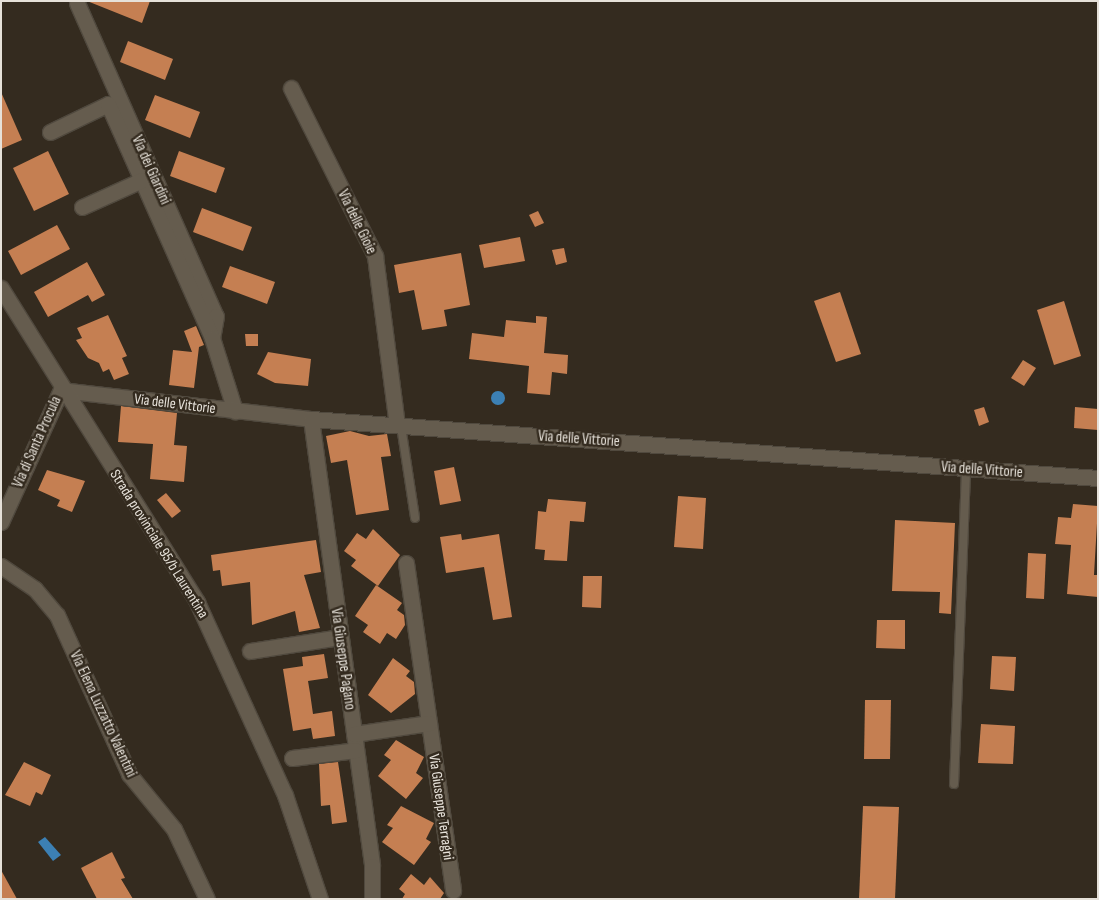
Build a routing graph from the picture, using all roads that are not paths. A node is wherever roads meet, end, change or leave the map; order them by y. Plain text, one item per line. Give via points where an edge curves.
1 (77, 3) dead end
2 (291, 88) dead end
3 (50, 132) dead end
4 (142, 180) junction
5 (82, 207) dead end
6 (1, 288) edge
7 (212, 338) junction
8 (60, 390) junction
9 (236, 411) junction
10 (311, 419) junction
11 (399, 426) junction
12 (966, 468) junction
13 (1098, 478) edge
14 (415, 518) dead end
15 (1, 522) edge
16 (406, 563) dead end
17 (1, 566) edge
18 (340, 637) junction
19 (250, 651) dead end
20 (429, 723) junction
21 (354, 734) junction
22 (356, 750) junction
23 (292, 758) dead end
24 (954, 784) dead end
25 (453, 891) dead end
26 (207, 899) edge
27 (320, 899) edge
28 (372, 899) edge

1 - 7 street, Via dei Giardini via 216,316
2 - 11 street, Via delle Gioie via 375,256
3 - 4 street, Via dei Giardini via 108,104
4 - 5 street
4 - 7 street, Via dei Giardini
6 - 8 street, Strada provinciale 95/b Laurentina
7 - 9 street, Via dei Giardini
8 - 9 street, Via delle Vittorie
8 - 15 street, Via di Santa Procula
8 - 27 street, Strada provinciale 95/b Laurentina via 205,618 285,795
9 - 10 street, Via delle Vittorie
10 - 11 street, Via delle Vittorie
10 - 18 street, Via Giuseppe Pagano
11 - 12 street, Via delle Vittorie
11 - 14 lane
12 - 13 street, Via delle Vittorie
12 - 24 lane
16 - 20 street, Via Giuseppe Terragni
17 - 26 street, Via Elena Luzzatto Valentini via 35,589 57,615 129,774 174,829
18 - 19 street
18 - 21 street, Via Giuseppe Pagano
20 - 21 street
20 - 25 street, Via Giuseppe Terragni
21 - 22 street, Via Giuseppe Pagano
22 - 23 street
22 - 28 street, Via Giuseppe Pagano

